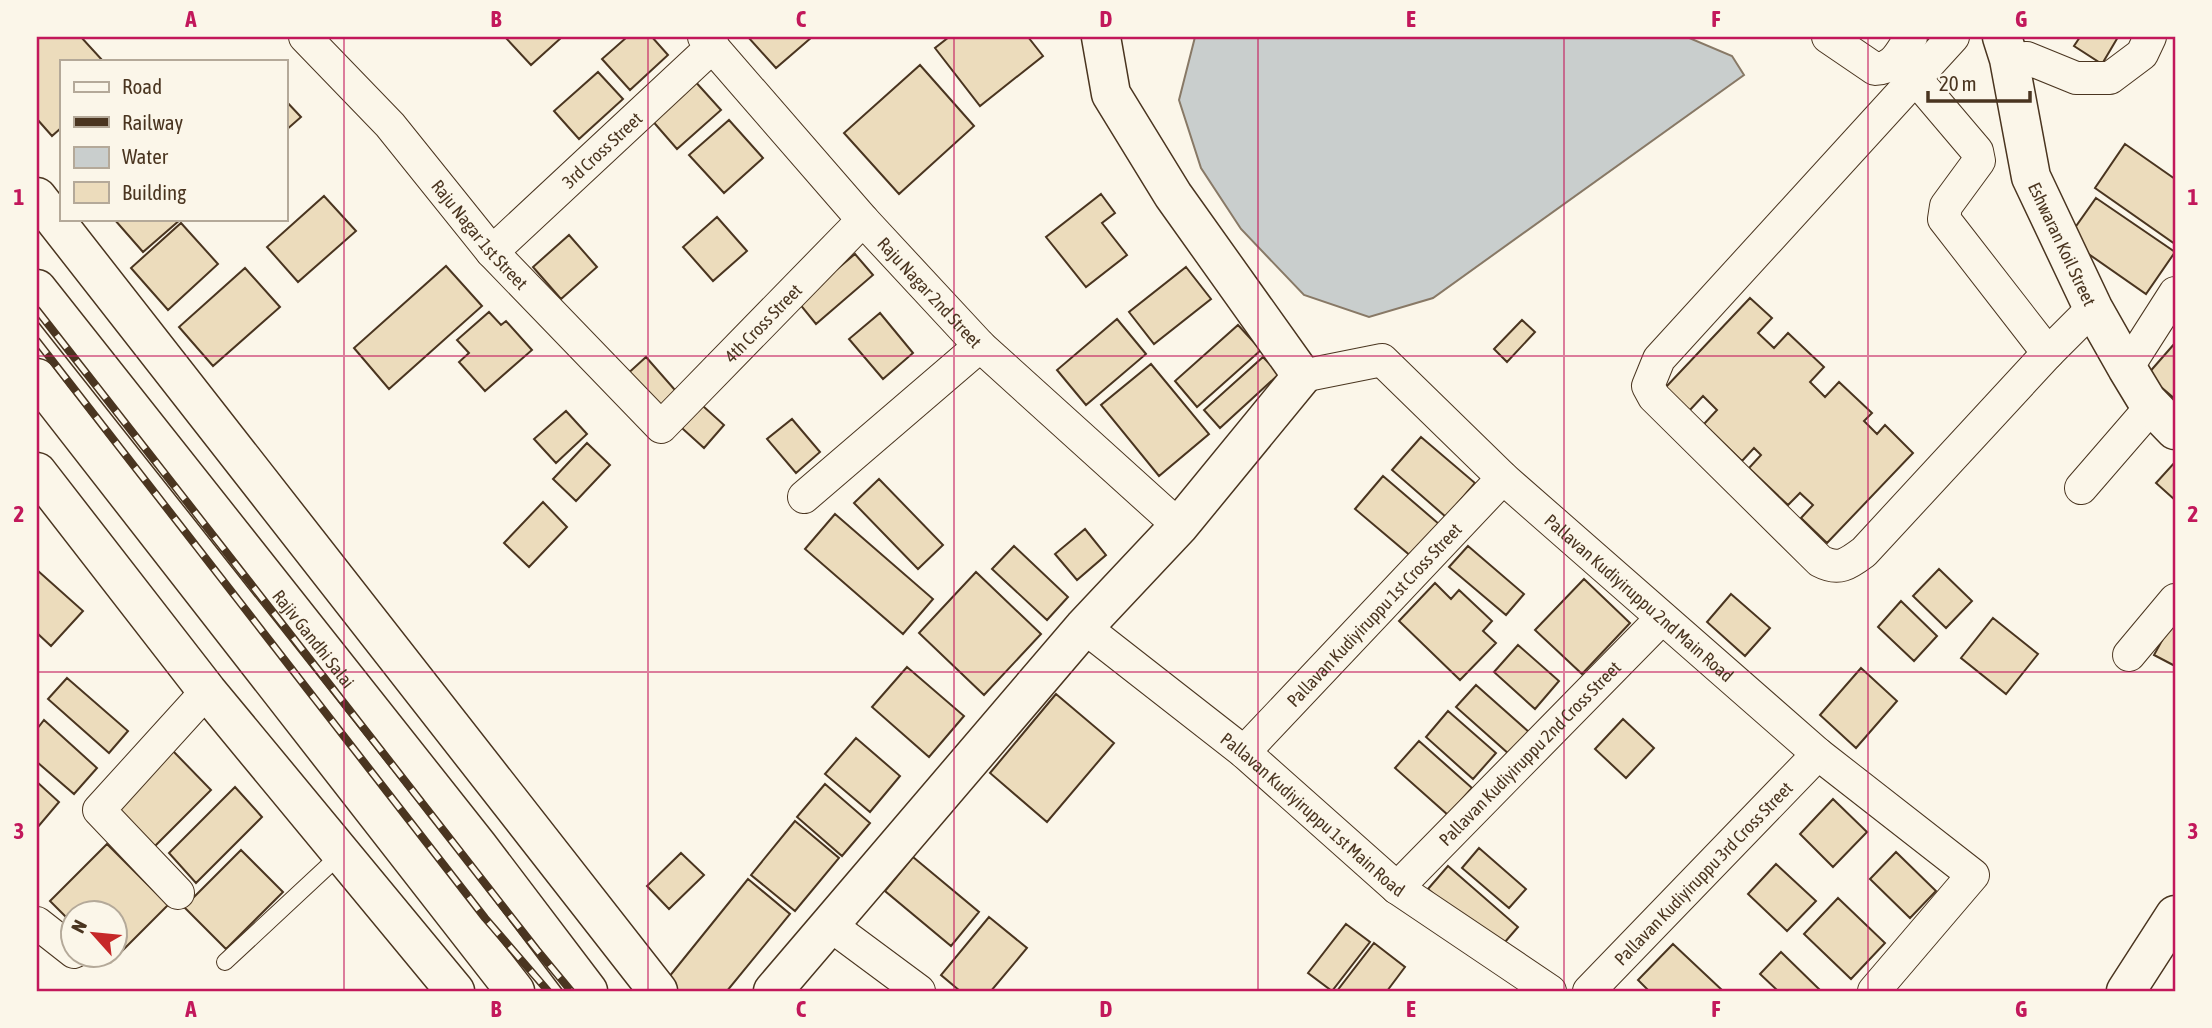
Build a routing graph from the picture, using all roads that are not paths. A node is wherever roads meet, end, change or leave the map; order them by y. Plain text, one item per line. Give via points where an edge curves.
1 (305, 37) edge
2 (1101, 37) edge
3 (1828, 37) edge
4 (1911, 37) edge
5 (1953, 37) edge
6 (2150, 37) edge
7 (709, 42) edge
8 (2005, 48) edge
9 (1915, 78) junction
10 (37, 197) edge
11 (863, 220) junction
12 (492, 252) junction
13 (37, 289) edge
14 (2175, 293) edge
15 (2093, 308) junction
16 (980, 346) junction
17 (2048, 353) junction
18 (2127, 368) junction
19 (1302, 376) junction
20 (37, 378) edge
21 (2164, 418) edge
22 (661, 427) joint
23 (37, 472) edge
24 (1503, 478) junction
25 (2081, 488) dead end
26 (804, 497) dead end
27 (1178, 526) junction
28 (2175, 600) edge
29 (1662, 618) junction
30 (1084, 627) junction
31 (2129, 655) dead end
32 (207, 691) junction
33 (1244, 752) junction
34 (1818, 754) junction
35 (341, 854) junction
36 (1397, 888) junction
37 (178, 892) dead end
38 (2175, 915) edge
39 (37, 923) edge
40 (830, 925) junction
41 (60, 941) edge
42 (225, 962) dead end
43 (455, 991) edge
44 (515, 991) edge
45 (588, 991) edge
46 (658, 991) edge
47 (773, 991) edge
48 (919, 991) edge
49 (1550, 991) edge
50 (1589, 991) edge
51 (1874, 991) edge
52 (2126, 991) edge

1 - 12 street, Raju Nagar 1st Street via 390,125
2 - 19 street via 1111,94 1173,195
3 - 4 street via 1875,69 1884,69
5 - 9 street
6 - 8 street via 2142,54 2110,78 2076,78
7 - 11 street, Raju Nagar 2nd Street
7 - 12 street, 3rd Cross Street
8 - 15 street, Eshwaran Koil Street via 2031,177
9 - 17 street via 1977,151 1979,161 1946,206 1944,219
9 - 17 street via 1659,359 1648,386 1820,561 1843,566 1864,552
10 - 46 street
11 - 16 street, Raju Nagar 2nd Street
11 - 22 street, 4th Cross Street
12 - 22 street, Raju Nagar 1st Street
13 - 45 street, Rajiv Gandhi Salai
14 - 18 street
15 - 17 street
15 - 18 street, Eshwaran Koil Street
16 - 26 street
16 - 27 street, Raju Nagar 2nd Street
18 - 21 street, Eshwaran Koil Street
19 - 24 street, Pallavan Kudiyiruppu 2nd Main Road via 1382,360
19 - 27 street
20 - 44 street
21 - 25 street
23 - 32 street
24 - 29 street, Pallavan Kudiyiruppu 2nd Main Road
24 - 33 street, Pallavan Kudiyiruppu 1st Cross Street
27 - 30 street
28 - 31 street
29 - 34 street, Pallavan Kudiyiruppu 2nd Main Road
29 - 36 street, Pallavan Kudiyiruppu 2nd Cross Street
30 - 33 street, Pallavan Kudiyiruppu 1st Main Road
30 - 40 street
32 - 35 street
32 - 37 street via 99,810
33 - 36 street, Pallavan Kudiyiruppu 1st Main Road
34 - 50 street, Pallavan Kudiyiruppu 3rd Cross Street
34 - 51 street, Pallavan Kudiyiruppu 2nd Main Road via 1973,875
35 - 42 lane
35 - 43 street
36 - 49 street, Pallavan Kudiyiruppu 1st Main Road
38 - 52 street
39 - 41 street
40 - 47 street
40 - 48 street

